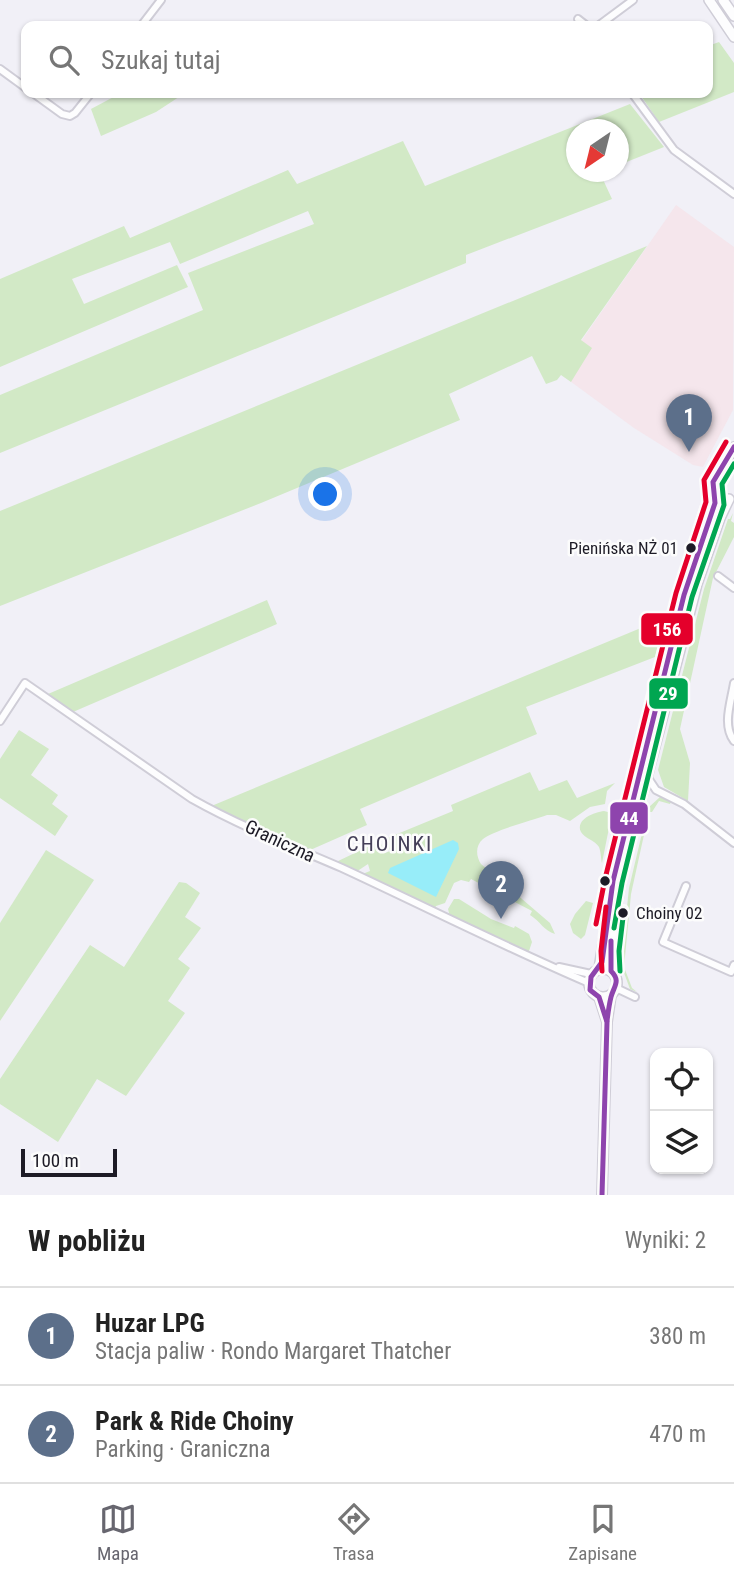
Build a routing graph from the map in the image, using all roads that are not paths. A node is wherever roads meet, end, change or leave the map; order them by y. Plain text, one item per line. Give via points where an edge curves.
1 (161, 0) edge
2 (633, 0) edge
3 (709, 0) edge
4 (723, 0) edge
5 (734, 16) edge
6 (578, 19) dead end
7 (145, 21) edge
8 (581, 21) edge
9 (605, 21) edge
10 (734, 37) edge
11 (0, 69) edge
12 (21, 84) edge
13 (40, 98) edge
14 (87, 98) edge
15 (636, 98) edge
16 (734, 194) edge
17 (734, 447) edge
18 (714, 492) junction
19 (731, 499) edge
20 (718, 576) dead end
21 (734, 588) edge
22 (734, 683) edge
23 (0, 721) edge
24 (734, 741) edge
25 (648, 778) junction
26 (656, 790) junction
27 (643, 798) junction
28 (734, 843) edge
29 (686, 886) dead end
30 (733, 970) edge
31 (611, 971) junction
32 (593, 975) junction
33 (614, 991) junction
34 (599, 997) junction
35 (635, 997) dead end
36 (607, 1022) junction
37 (602, 1195) edge

1 - 7 street
2 - 9 street
3 - 10 street
4 - 5 street
6 - 8 street
11 - 12 street
13 - 14 street via 70,116
15 - 16 street via 669,145
17 - 18 street via 715,479
18 - 19 street
18 - 32 street via 715,503 684,595 631,806
19 - 25 street via 721,514 697,584
20 - 21 street
22 - 24 street via 728,724
23 - 32 street, Graniczna via 25,683 211,809 529,958
25 - 26 street
25 - 27 street
26 - 27 street
26 - 28 street via 684,804
27 - 31 street via 616,905
29 - 30 street via 663,942
31 - 32 street
31 - 33 street via 617,979
32 - 34 street via 592,992
33 - 34 street
33 - 35 street
33 - 36 street
34 - 36 street
36 - 37 street

